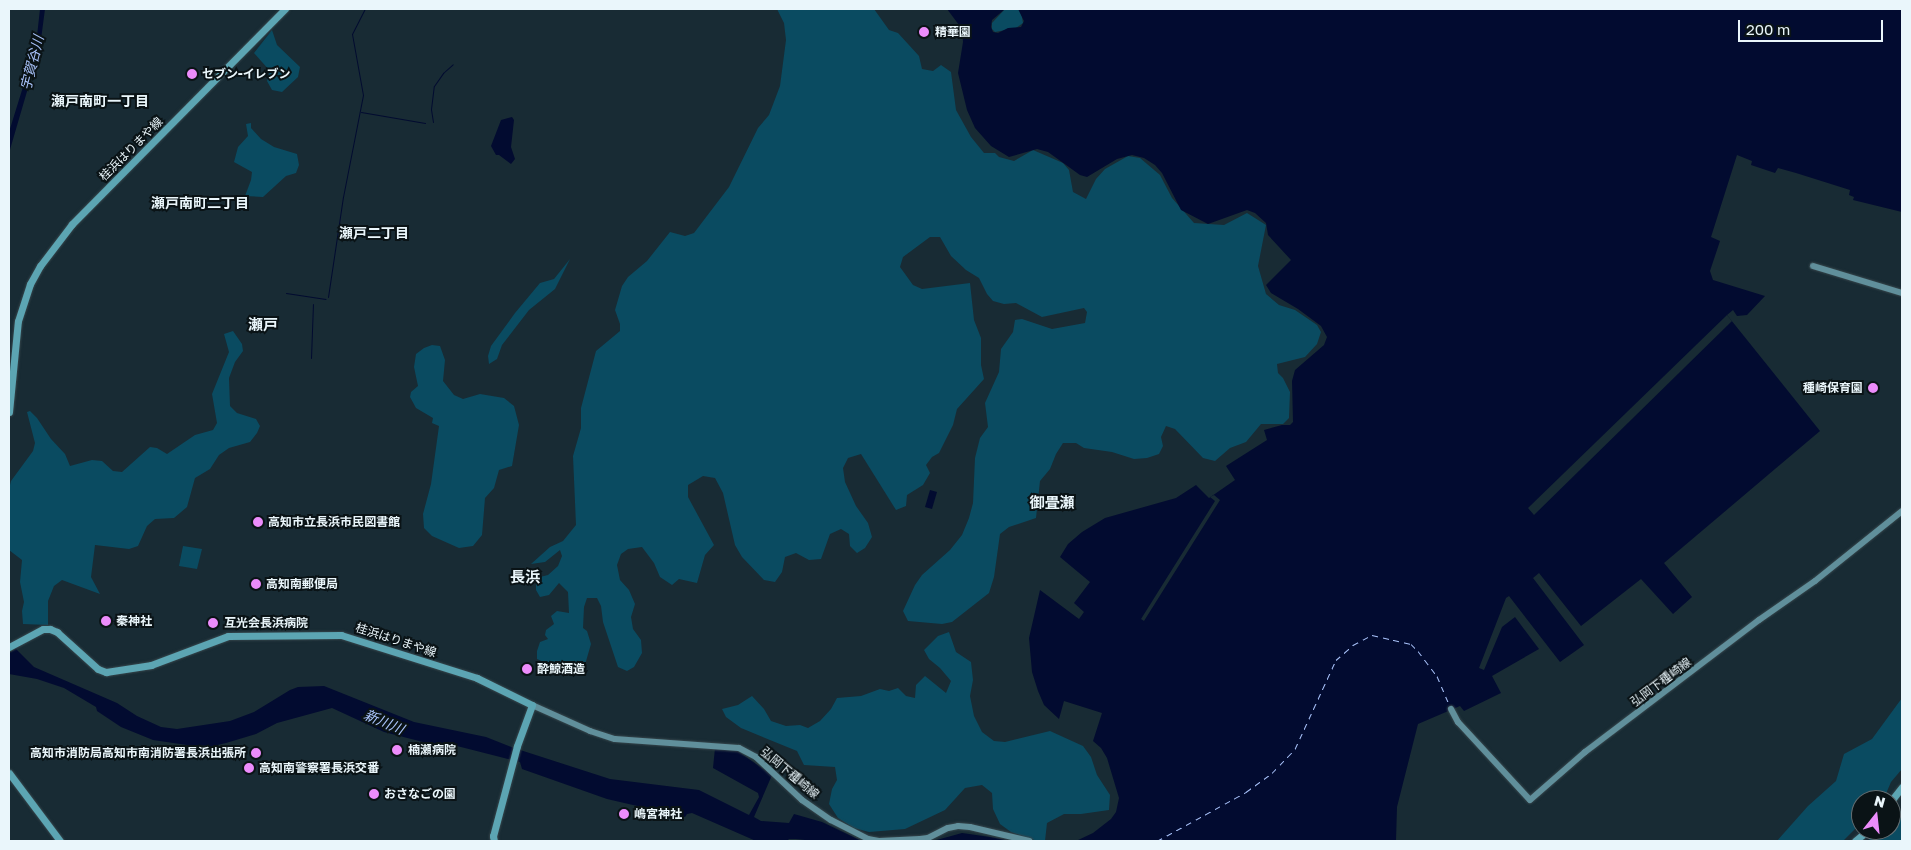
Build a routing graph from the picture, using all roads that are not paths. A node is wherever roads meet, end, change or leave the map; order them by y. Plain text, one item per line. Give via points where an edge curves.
1 (285, 9) edge
2 (1813, 266) dead end
3 (1902, 293) edge
4 (9, 319) edge
5 (18, 321) junction
6 (9, 412) edge
7 (1902, 511) edge
8 (9, 647) edge
9 (532, 705) junction
10 (1451, 709) dead end
11 (9, 773) edge
12 (60, 841) edge
13 (494, 841) edge
14 (1029, 841) edge

1 - 5 main road, 桂浜はりまや線 via 62,236 30,284
2 - 3 main road
4 - 5 main road
5 - 6 main road, 桂浜はりまや線
7 - 10 main road, 弘岡下種崎線 via 1815,581 1585,752 1530,800 1458,722
8 - 9 main road, 桂浜はりまや線 via 43,629 50,629 106,672 151,665 228,636 341,635 477,678
9 - 13 main road via 513,761
9 - 14 main road, 弘岡下種崎線 via 615,739 739,748 767,766 802,800 868,839 928,838 958,826
11 - 12 main road

